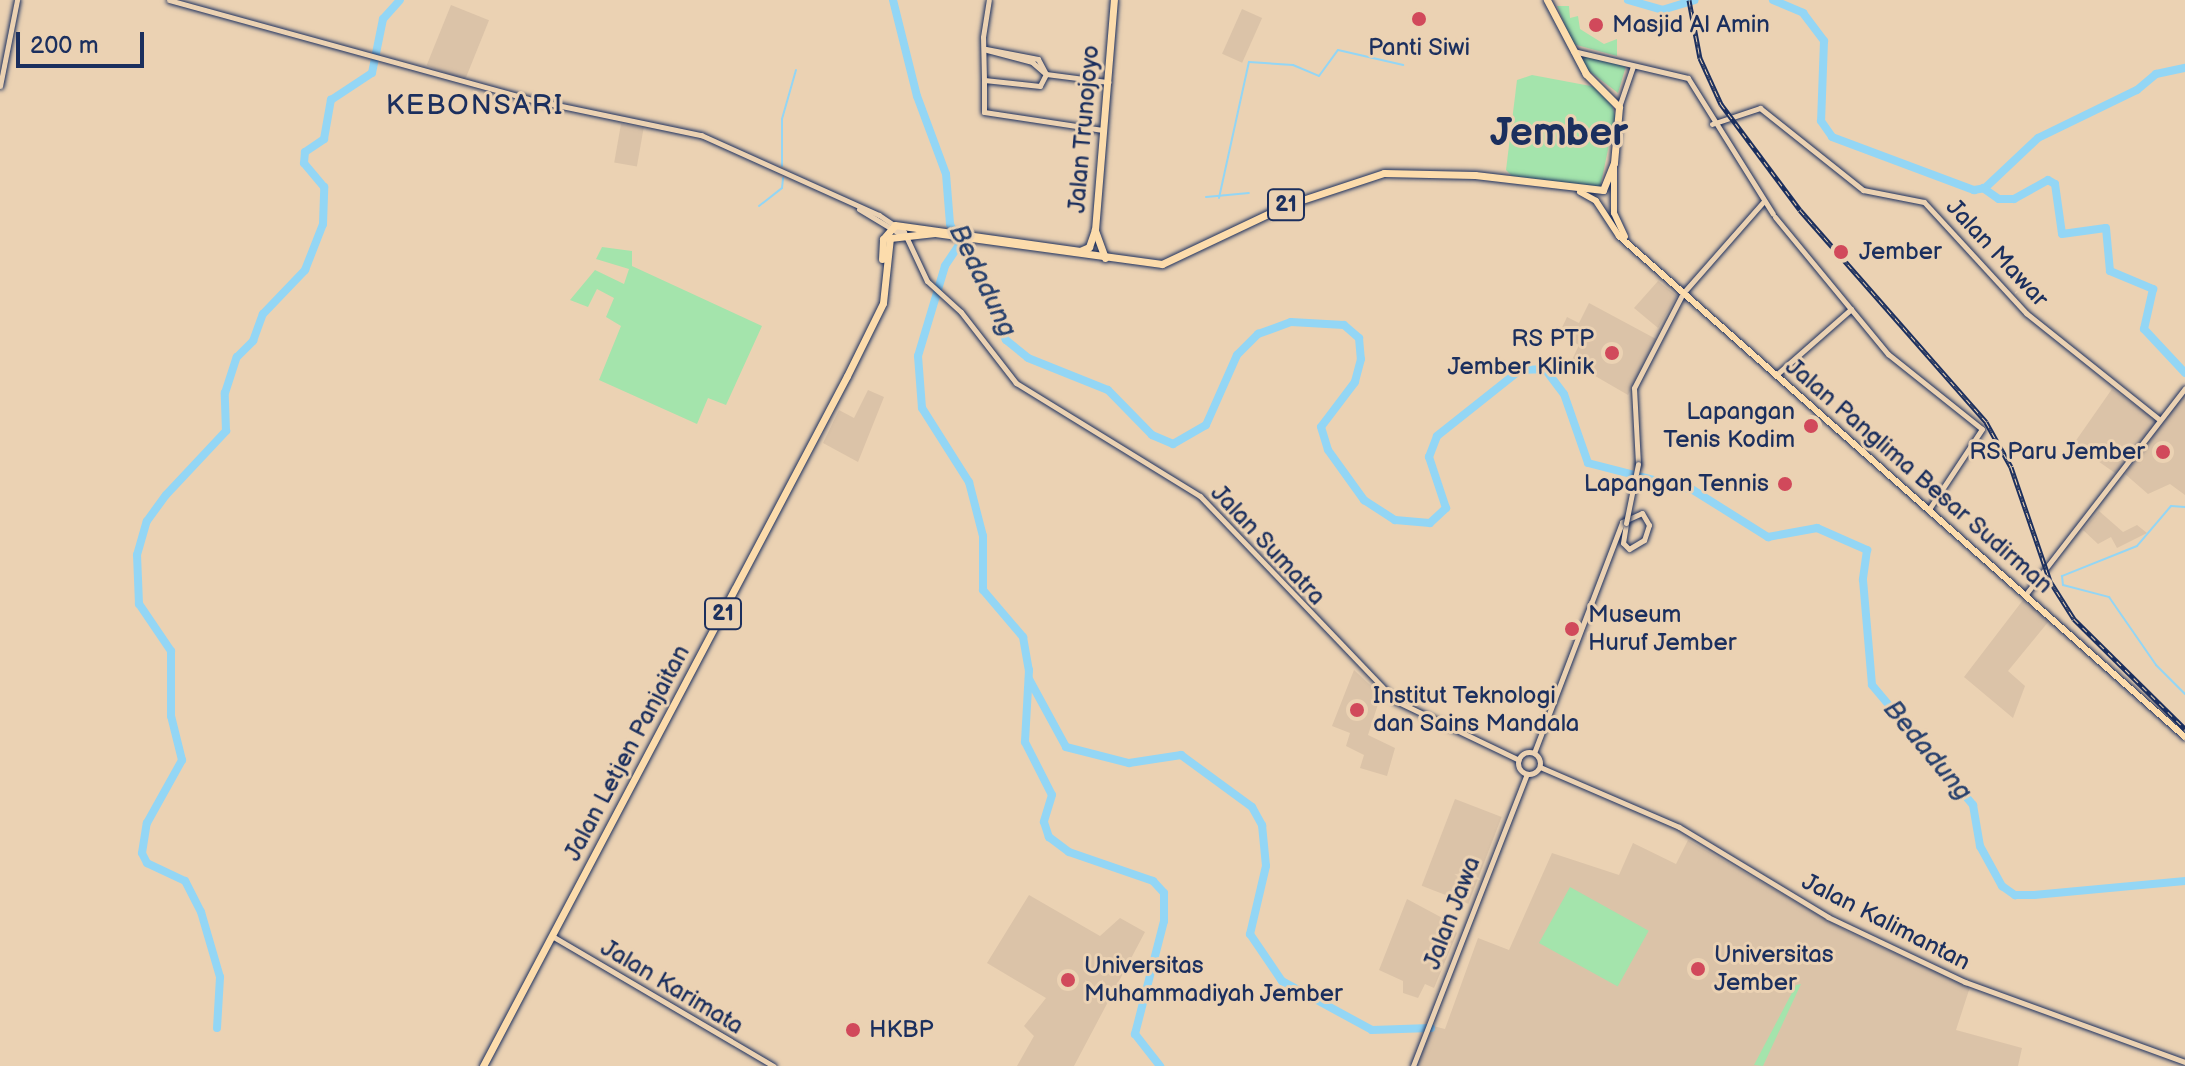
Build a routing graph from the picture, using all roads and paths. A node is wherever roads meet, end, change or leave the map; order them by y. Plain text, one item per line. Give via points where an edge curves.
1 (17, 0) edge
2 (169, 0) edge
3 (989, 0) edge
4 (1114, 0) edge
5 (1547, 0) edge
6 (986, 49) junction
7 (1572, 51) junction
8 (1633, 65) junction
9 (1046, 74) junction
10 (984, 80) junction
11 (1108, 82) junction
12 (0, 86) edge
13 (1619, 107) junction
14 (1712, 124) junction
15 (1104, 130) junction
16 (1614, 164) junction
17 (1580, 192) junction
18 (1764, 201) junction
19 (1095, 230) junction
20 (899, 231) junction
21 (983, 238) junction
22 (1628, 244) junction
23 (1105, 258) junction
24 (886, 289) junction
25 (1684, 292) junction
26 (1851, 309) junction
27 (1776, 375) junction
28 (2185, 388) edge
29 (2160, 420) junction
30 (1929, 509) junction
31 (2026, 594) junction
32 (2185, 737) edge
33 (1534, 753) junction
34 (1519, 760) junction
35 (1540, 767) junction
36 (1527, 774) junction
37 (552, 936) junction
38 (2185, 1062) edge
39 (483, 1066) edge
40 (774, 1066) edge
41 (1413, 1066) edge

1 - 12 main road
2 - 20 main road via 367,58 701,135 856,205
3 - 6 main road
4 - 11 highway, Jalan Trunojoyo
5 - 7 highway
6 - 9 main road via 1035,57
6 - 10 main road
7 - 8 main road
7 - 13 highway
8 - 13 main road
8 - 14 main road via 1685,75
9 - 10 main road via 1040,86
9 - 11 main road
10 - 15 main road via 984,112
11 - 15 highway, Jalan Trunojoyo
13 - 16 highway
14 - 18 main road
14 - 29 main road, Jalan Mawar via 1760,108 1863,190 1924,202 2026,313
15 - 19 highway, Jalan Trunojoyo
16 - 17 highway via 1603,190
16 - 22 main road, Jalan Panglima Besar Sudirman via 1614,213
17 - 22 main road, Jalan Panglima Besar Sudirman via 1596,201
17 - 23 highway, 21 via 1475,175 1384,173 1278,208 1172,262
18 - 25 main road
18 - 26 main road
19 - 21 highway, 21 via 1089,247 1080,251
19 - 23 highway, Jalan Trunojoyo
20 - 21 highway, 21 via 936,230
20 - 24 highway, 21 via 887,242
20 - 24 highway via 882,241
20 - 34 main road, Jalan Sumatra via 930,285 953,305 1015,383 1200,496 1384,692
21 - 23 highway, 21
22 - 25 main road, Jalan Panglima Besar Sudirman
24 - 37 highway, Jalan Letjen Panjaitan / 21 via 768,535
25 - 27 main road, Jalan Panglima Besar Sudirman
25 - 33 main road, bridge via 1634,388 1638,464 1626,523 1623,543 1629,549 1644,540 1649,525 1642,513 1622,522
26 - 27 main road
26 - 30 main road via 1888,354 1982,429
27 - 30 main road, Jalan Panglima Besar Sudirman
28 - 29 main road
29 - 31 main road
30 - 31 main road, Jalan Panglima Besar Sudirman
31 - 32 main road, Jalan Panglima Besar Sudirman
33 - 34 main road
33 - 35 main road
34 - 36 main road
35 - 36 main road
35 - 38 main road, Jalan Kalimantan via 1668,822 1831,919 1965,982
36 - 41 main road, Jalan Jawa
37 - 39 highway, 21
37 - 40 main road, Jalan Karimata

